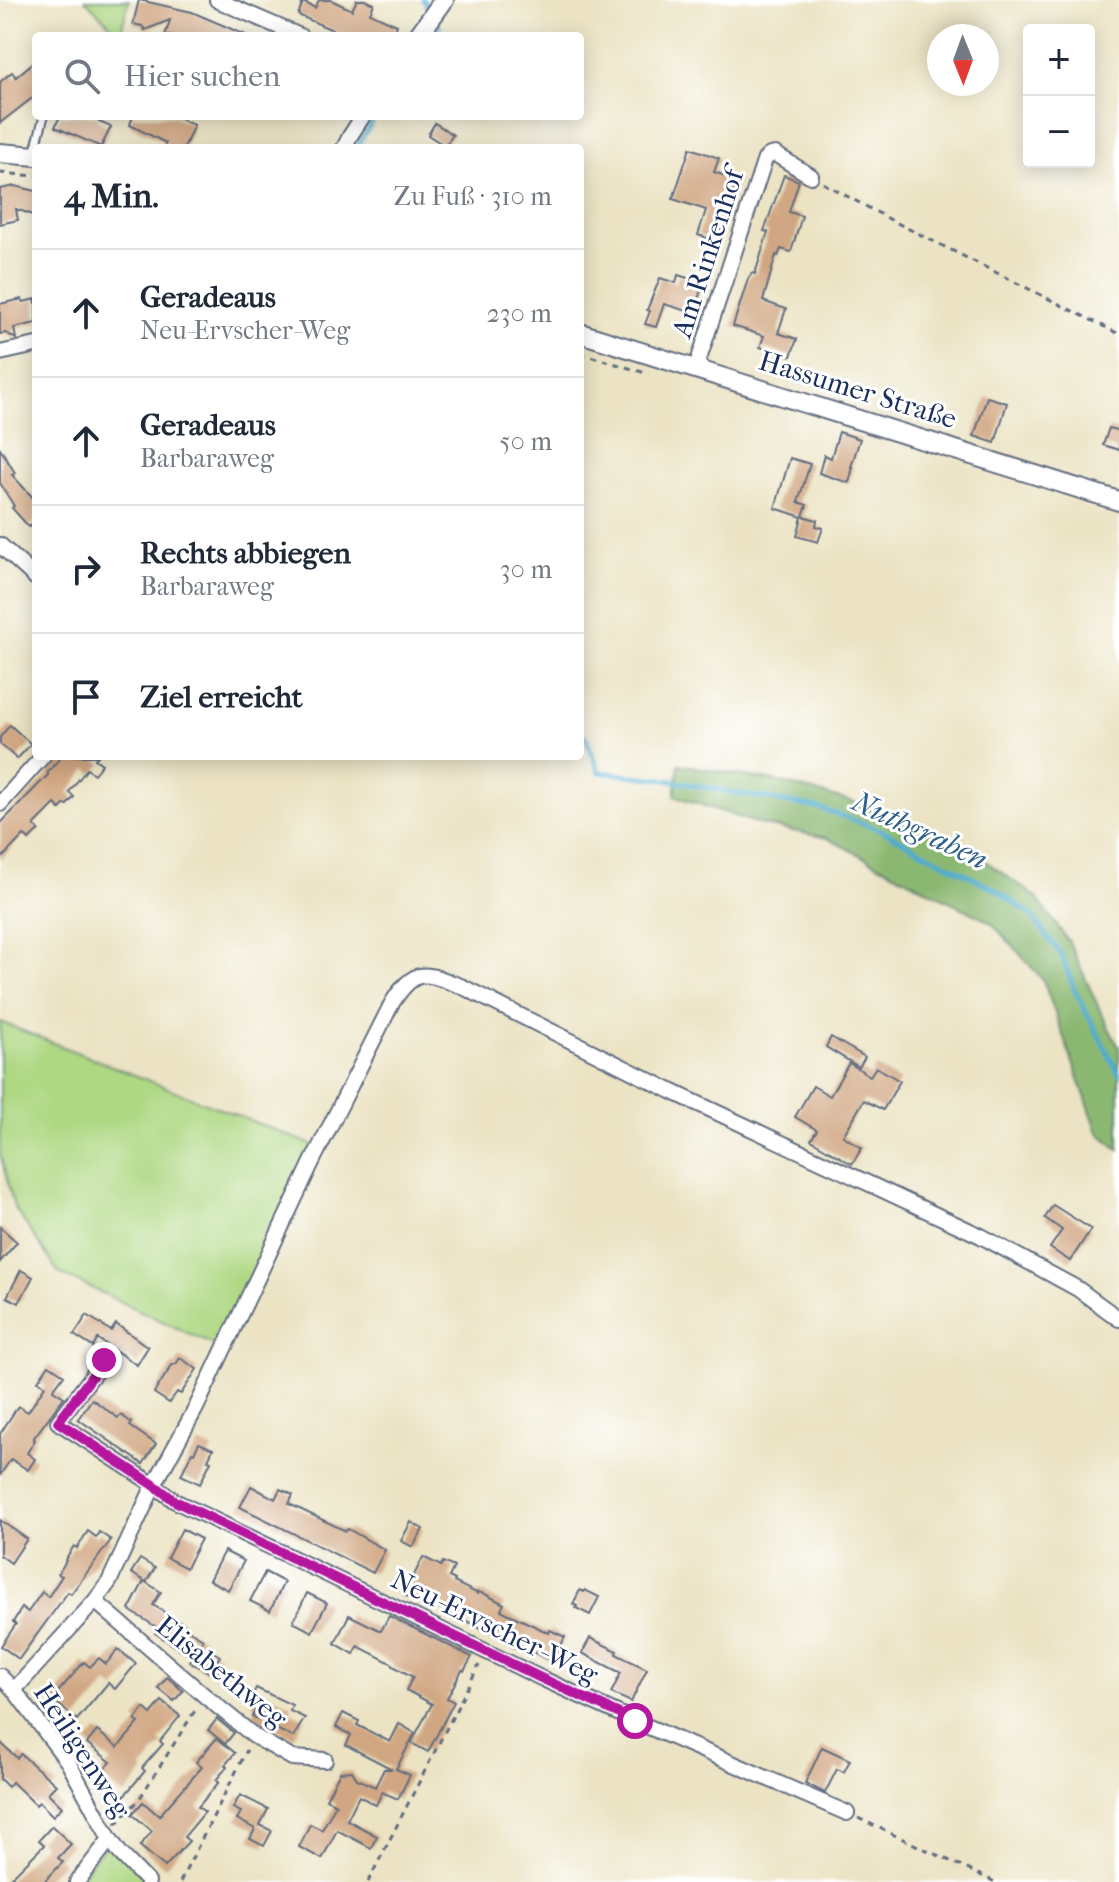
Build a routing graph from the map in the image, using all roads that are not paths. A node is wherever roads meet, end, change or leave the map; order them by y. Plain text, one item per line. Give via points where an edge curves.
1 (217, 0) edge
2 (444, 0) edge
3 (249, 6) edge
4 (293, 32) edge
5 (421, 32) edge
6 (43, 120) edge
7 (361, 120) edge
8 (38, 144) edge
9 (346, 144) edge
10 (0, 153) edge
11 (32, 156) edge
12 (811, 176) road end
13 (584, 334) edge
14 (32, 346) edge
15 (0, 353) edge
16 (696, 368) junction
17 (1119, 501) edge
18 (0, 545) edge
19 (32, 574) edge
20 (39, 760) edge
21 (0, 804) edge
22 (1119, 1319) edge
23 (104, 1360) dead end
24 (154, 1485) junction
25 (95, 1601) junction
26 (0, 1676) edge
27 (14, 1690) junction
28 (325, 1760) dead end
29 (847, 1813) road end
30 (108, 1836) junction
31 (77, 1882) edge
32 (148, 1882) edge

1 - 3 street
2 - 5 street
3 - 4 street
6 - 8 lane
7 - 9 street
10 - 11 street
12 - 16 street, Am Rinkenhof via 775,154 765,159
13 - 16 street, Hassumer Straße
14 - 15 street
16 - 17 street, Hassumer Straße
18 - 19 street
20 - 21 street
22 - 24 street via 1078,1289 981,1236 463,987 433,976 415,977 392,1003
23 - 24 street, Neu-Ervscher-Weg via 58,1422
24 - 25 street
24 - 29 street, Neu-Ervscher-Weg via 175,1501 486,1651
25 - 27 street
25 - 28 street, Elisabethweg via 254,1736 292,1758
26 - 27 street, Heiligenweg
27 - 30 street, Heiligenweg via 68,1762
30 - 31 street
30 - 32 street, Heiligenweg

